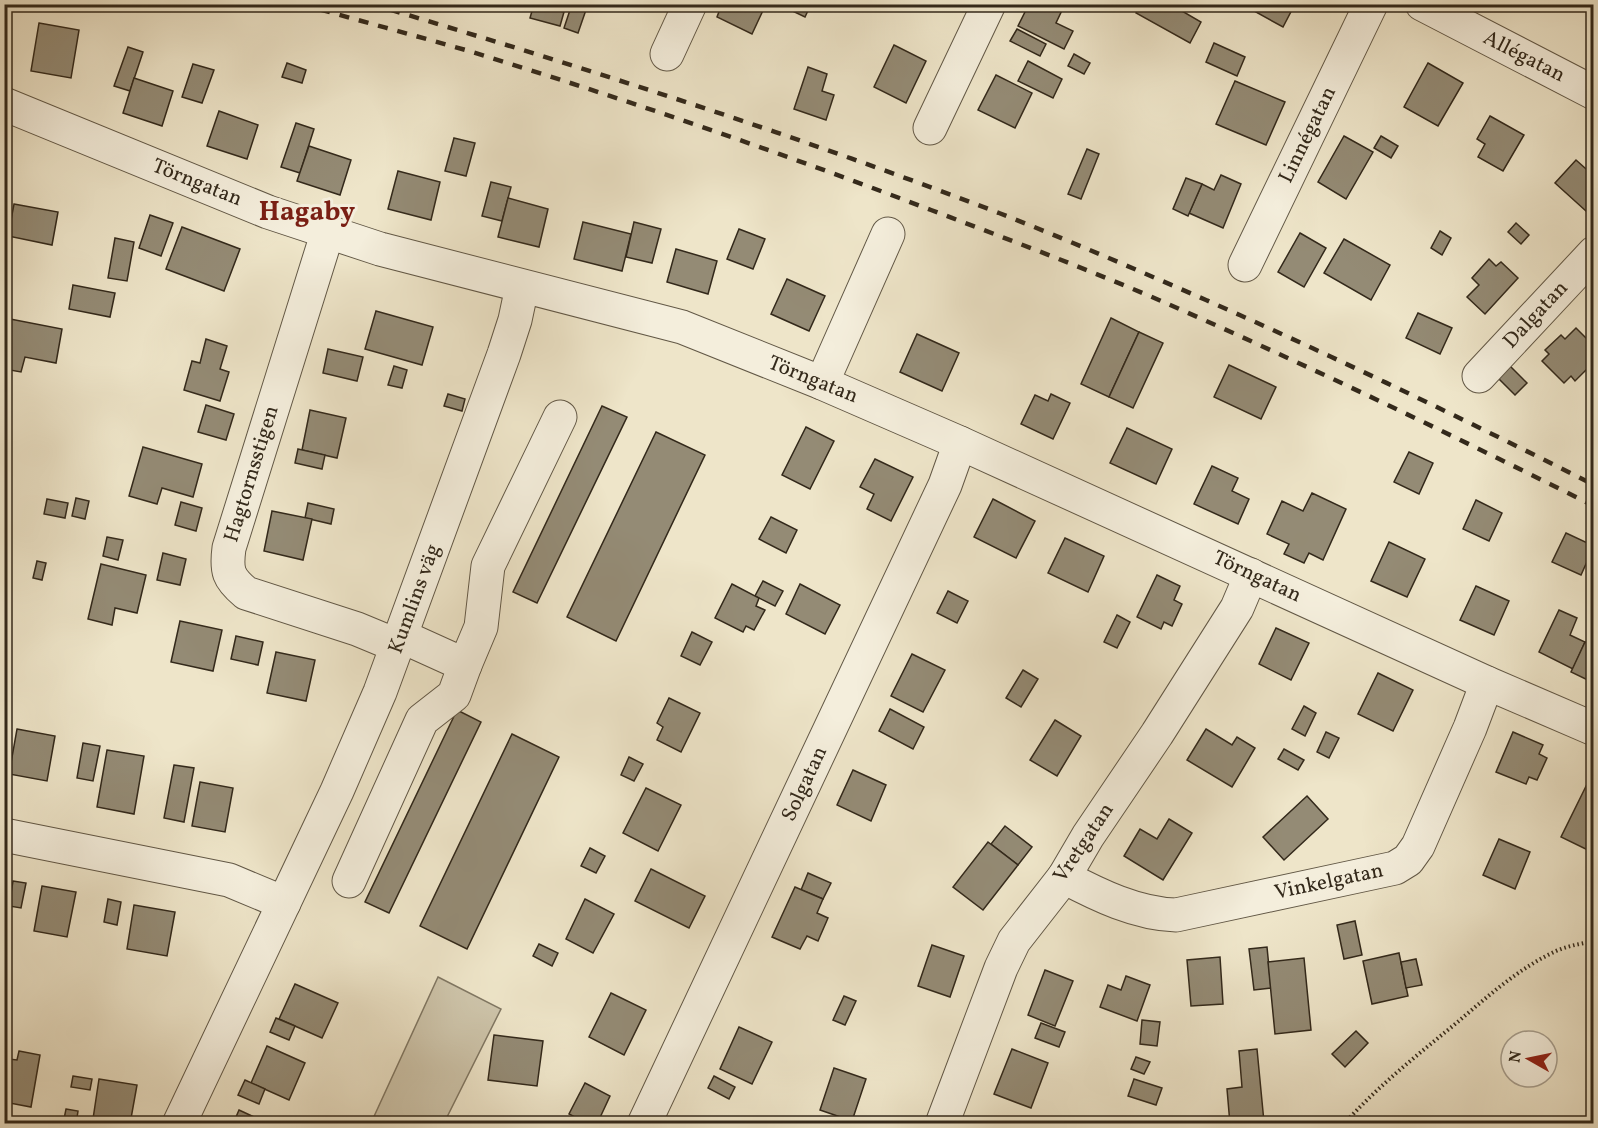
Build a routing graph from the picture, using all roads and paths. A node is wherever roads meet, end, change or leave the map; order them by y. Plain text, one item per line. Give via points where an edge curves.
1 (690, 4) edge
2 (989, 4) edge
3 (1371, 4) edge
4 (1422, 4) edge
5 (667, 54) dead end
6 (1593, 93) edge
7 (4, 104) edge
8 (930, 128) dead end
9 (328, 231) junction
10 (888, 234) dead end
11 (1593, 253) edge
12 (1245, 265) dead end
13 (522, 287) junction
14 (1479, 376) dead end
15 (822, 383) junction
16 (560, 417) dead end
17 (960, 442) junction
18 (1251, 575) junction
19 (400, 641) junction
20 (465, 665) junction
21 (1487, 683) junction
22 (1593, 729) edge
23 (4, 835) edge
24 (1064, 877) junction
25 (349, 881) dead end
26 (284, 903) junction
27 (1593, 941) edge
28 (179, 1124) edge
29 (644, 1124) edge
30 (942, 1124) edge
31 (1344, 1124) edge

1 - 5 street
2 - 8 street
3 - 12 street, Linnégatan
4 - 6 street, Allégatan
7 - 9 street, Törngatan via 268,212
9 - 13 street, Törngatan
9 - 19 street, Hagtornsstigen via 229,548 227,566 233,582 246,593
10 - 15 street
11 - 14 street, Dalgatan
13 - 15 street, Törngatan via 682,327
13 - 19 street, Kumlins väg via 504,354
15 - 17 street, Törngatan
16 - 20 street via 488,566 481,627
17 - 18 street, Törngatan
17 - 29 street, Solgatan via 945,485
18 - 21 street, Törngatan
18 - 24 street, Vretgatan via 1238,608
19 - 20 street
19 - 26 street, Kumlins väg via 337,791
20 - 25 street via 454,695 422,720
21 - 22 street, Törngatan
21 - 24 street, Vinkelgatan via 1418,846 1408,860 1395,868 1176,915 1158,915 1095,893
23 - 26 street via 230,880
24 - 30 street, Vretgatan via 1014,940
26 - 28 street, Kumlins väg
27 - 31 path via 1552,952 1499,987 1374,1093

